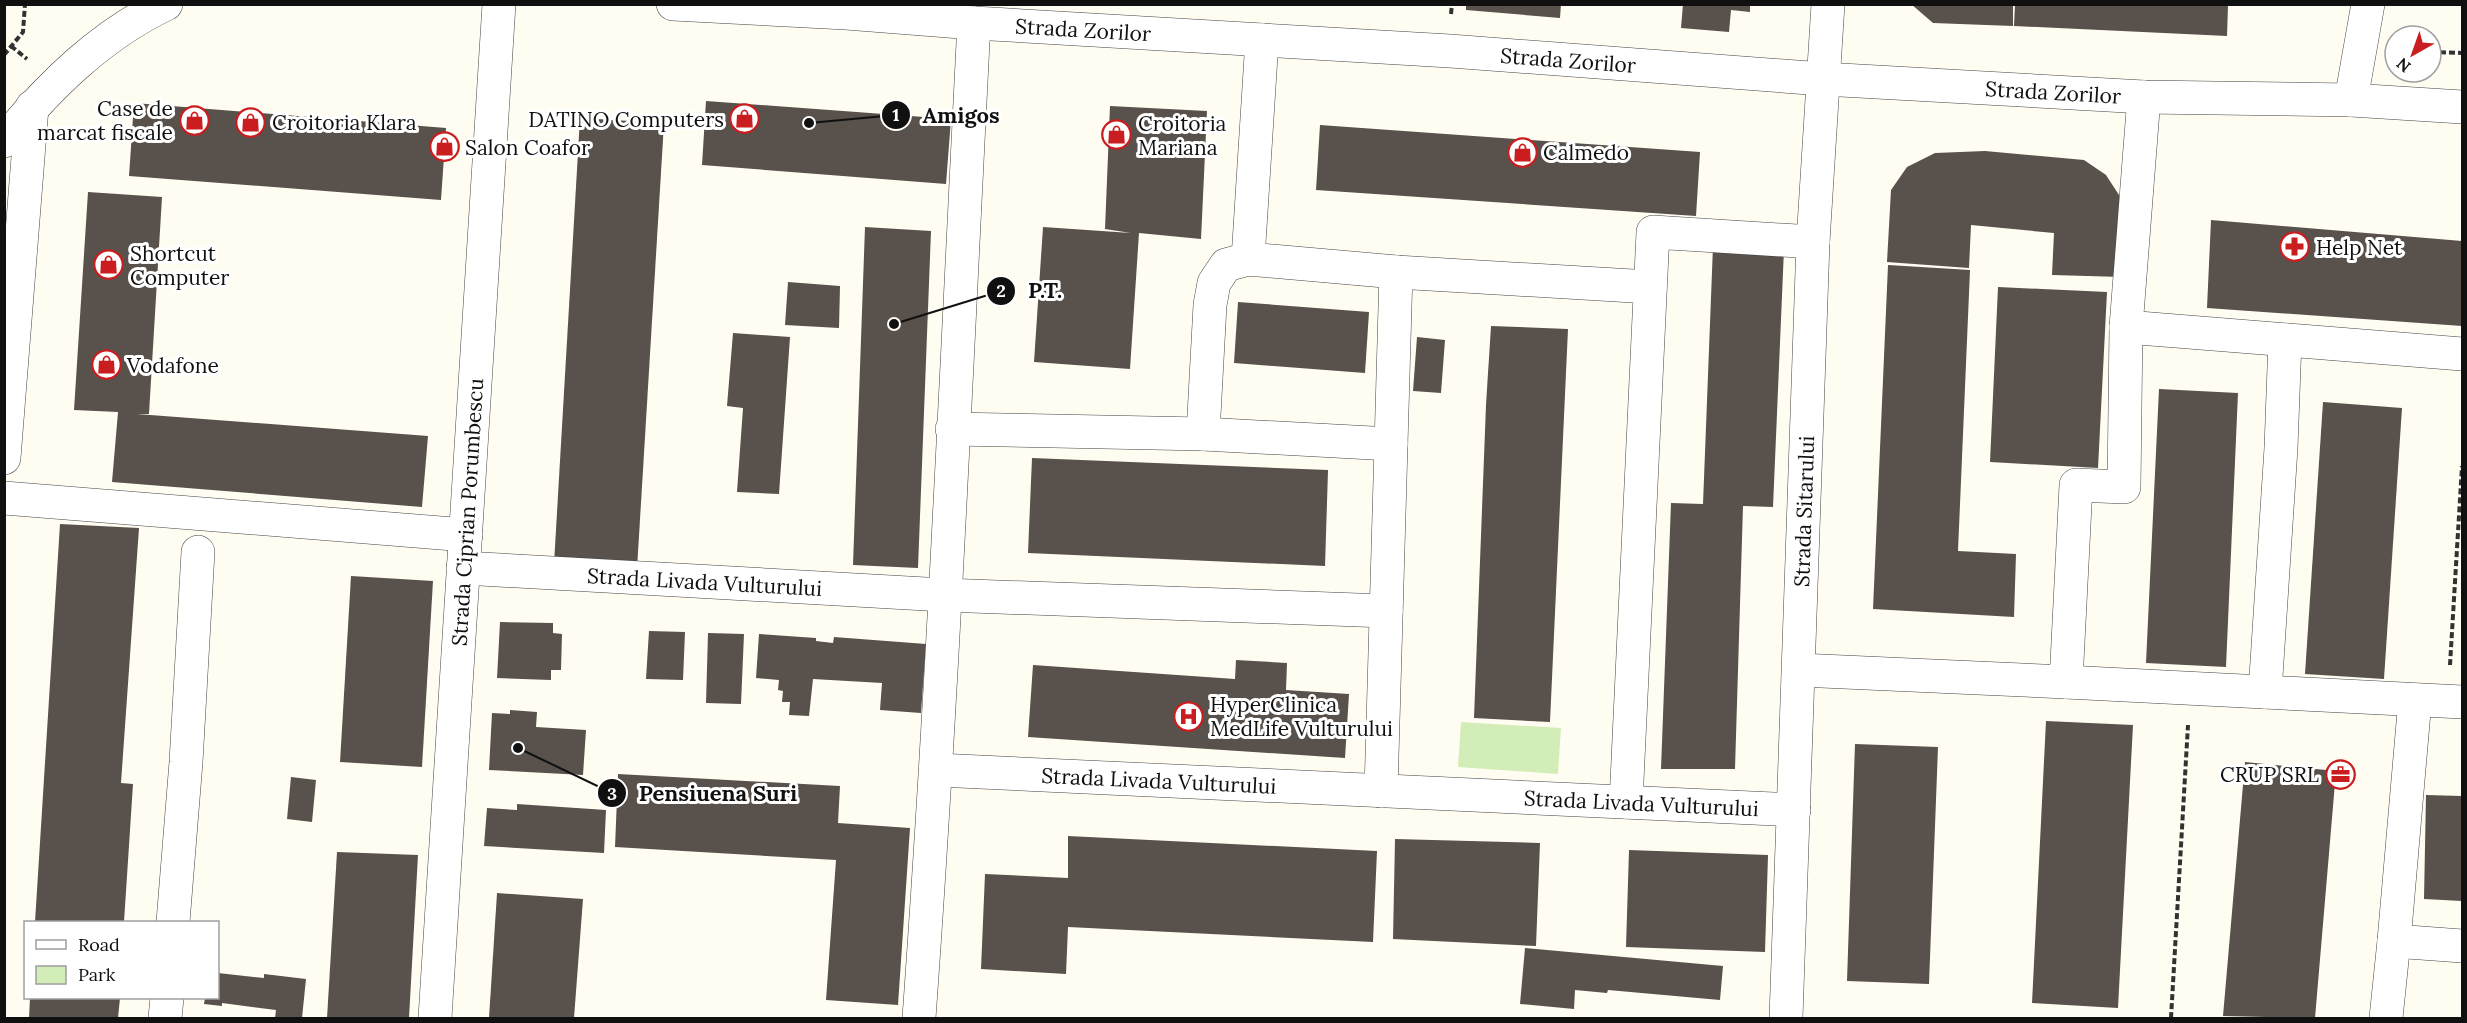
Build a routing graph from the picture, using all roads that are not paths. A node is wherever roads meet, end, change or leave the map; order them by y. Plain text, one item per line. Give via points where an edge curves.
1 (166, 4) edge
2 (499, 4) edge
3 (673, 4) edge
4 (1827, 4) edge
5 (2368, 4) edge
6 (846, 9) edge
7 (974, 23) junction
8 (1262, 40) junction
9 (1823, 79) junction
10 (2144, 97) junction
11 (2350, 100) junction
12 (32, 107) junction
13 (2463, 107) edge
14 (4, 141) edge
15 (1813, 242) junction
16 (1248, 259) junction
17 (1396, 272) junction
18 (1650, 287) junction
19 (2126, 327) junction
20 (2285, 340) junction
21 (2463, 354) edge
22 (952, 429) junction
23 (1203, 435) junction
24 (1391, 444) junction
25 (4, 458) edge
26 (4, 498) edge
27 (465, 535) junction
28 (198, 552) dead end
29 (464, 568) junction
30 (944, 595) junction
31 (1386, 611) junction
32 (1798, 670) junction
33 (2066, 682) junction
34 (2265, 692) junction
35 (2415, 700) junction
36 (2455, 702) edge
37 (937, 770) junction
38 (1381, 791) junction
39 (1626, 802) junction
40 (1794, 810) junction
41 (173, 921) edge
42 (2394, 941) junction
43 (2463, 946) edge
44 (167, 999) edge
45 (165, 1018) edge
46 (435, 1018) edge
47 (919, 1018) edge
48 (1786, 1018) edge
49 (2386, 1018) edge

1 - 12 street via 108,38
2 - 27 street, Strada Ciprian Porumbescu
3 - 6 street, Strada Zorilor
4 - 9 street, Strada Sitarului
5 - 11 street
6 - 7 street, Strada Zorilor
7 - 8 street, Strada Zorilor
7 - 22 street
8 - 9 street, Strada Zorilor
8 - 16 street
9 - 10 street, Strada Zorilor
9 - 15 street, Strada Sitarului
10 - 11 street, Strada Zorilor
10 - 19 street
11 - 13 street, Strada Zorilor
12 - 14 street
12 - 25 street
15 - 18 street via 1653,232
15 - 32 street, Strada Sitarului
16 - 17 street
16 - 23 street via 1226,265 1214,283 1209,305
17 - 18 street
17 - 24 street
18 - 39 street
19 - 20 street
19 - 33 street via 2124,487 2076,485
20 - 21 street
20 - 34 street
22 - 23 street
22 - 30 street
23 - 24 street
24 - 31 street
26 - 27 street
27 - 29 street, Strada Ciprian Porumbescu
28 - 41 street
29 - 30 street, Strada Livada Vulturului
29 - 46 street, Strada Ciprian Porumbescu
30 - 31 street, Strada Livada Vulturului
30 - 37 street
31 - 38 street
32 - 33 street
32 - 40 street, Strada Sitarului
33 - 34 street
34 - 35 street
35 - 36 street
35 - 42 street
37 - 38 street, Strada Livada Vulturului
37 - 47 street
38 - 39 street, Strada Livada Vulturului
39 - 40 street, Strada Livada Vulturului
40 - 48 street, Strada Sitarului
42 - 43 street
42 - 49 street
44 - 45 street

